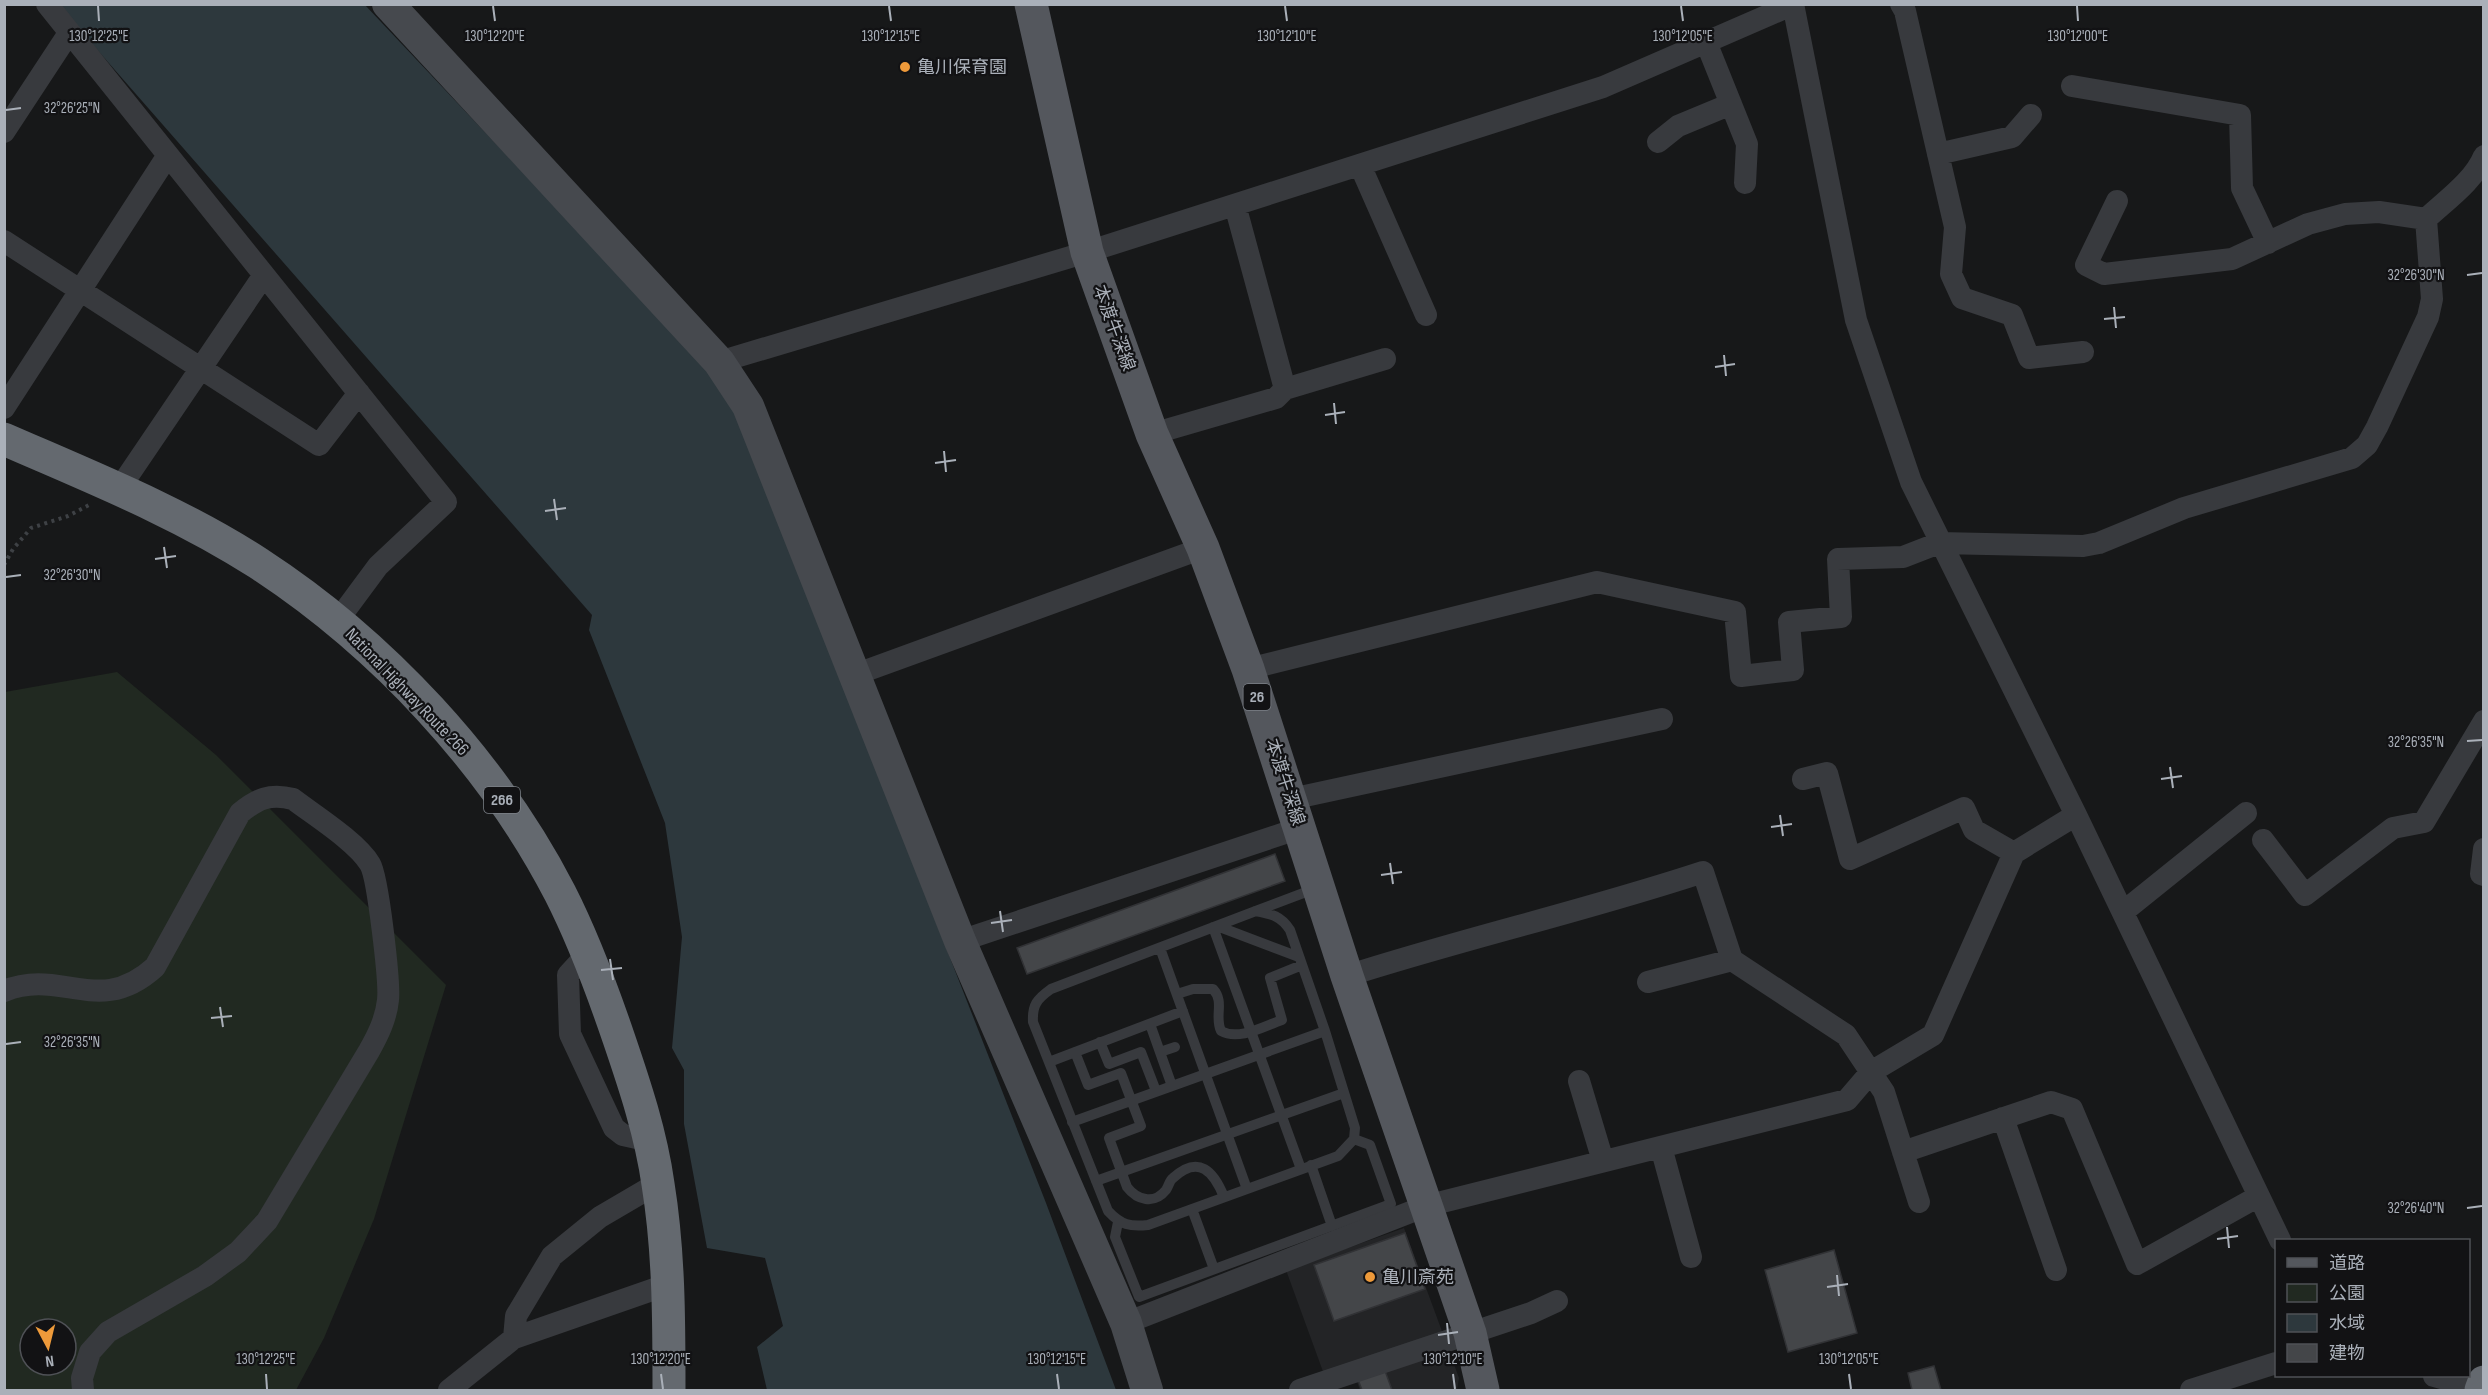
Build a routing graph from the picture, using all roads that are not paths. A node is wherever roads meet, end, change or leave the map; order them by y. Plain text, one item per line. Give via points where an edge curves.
1 (47, 4) edge
2 (388, 4) edge
3 (1031, 4) edge
4 (1793, 4) edge
5 (1901, 4) edge
6 (69, 33) junction
7 (1706, 42) junction
8 (2072, 86) dead end
9 (1731, 104) junction
10 (2031, 114) dead end
11 (4, 132) edge
12 (1658, 142) dead end
13 (1938, 154) junction
14 (168, 155) junction
15 (2484, 156) edge
16 (1360, 165) junction
17 (1745, 183) dead end
18 (2117, 201) dead end
19 (1235, 205) junction
20 (2426, 219) junction
21 (4, 241) edge
22 (2268, 243) junction
23 (1087, 252) junction
24 (264, 275) junction
25 (80, 290) junction
26 (1426, 315) dead end
27 (2083, 352) dead end
28 (1385, 360) dead end
29 (718, 362) junction
30 (201, 368) junction
31 (1285, 389) junction
32 (359, 393) junction
33 (4, 408) edge
34 (1152, 434) junction
35 (4, 439) edge
36 (119, 489) junction
37 (1939, 543) junction
38 (1203, 548) junction
39 (338, 620) junction
40 (1248, 669) junction
41 (854, 675) junction
42 (1662, 719) dead end
43 (2482, 725) edge
44 (1803, 779) dead end
45 (1295, 813) junction
46 (2246, 813) dead end
47 (2076, 815) junction
48 (2263, 840) dead end
49 (2484, 849) edge
50 (2014, 853) junction
51 (2484, 875) edge
52 (1320, 887) junction
53 (1255, 911) junction
54 (2123, 912) junction
55 (1215, 927) junction
56 (960, 941) junction
57 (1160, 948) junction
58 (590, 957) junction
59 (1732, 960) junction
60 (1301, 961) junction
61 (1347, 975) junction
62 (1648, 982) dead end
63 (4, 991) edge
64 (1177, 994) junction
65 (1183, 1011) junction
66 (1150, 1024) junction
67 (1250, 1031) junction
68 (1325, 1031) junction
69 (1100, 1042) junction
70 (1175, 1047) dead end
71 (1075, 1052) junction
72 (1160, 1052) junction
73 (1258, 1055) junction
74 (1049, 1062) junction
75 (1871, 1072) junction
76 (1205, 1074) junction
77 (1579, 1081) dead end
78 (1172, 1086) junction
79 (1156, 1091) junction
80 (1344, 1093) junction
81 (1131, 1100) junction
82 (1281, 1116) junction
83 (2003, 1118) junction
84 (1072, 1122) junction
85 (1227, 1134) junction
86 (1354, 1139) junction
87 (650, 1141) junction
88 (1661, 1147) junction
89 (1903, 1152) junction
90 (1603, 1161) junction
91 (1306, 1167) junction
92 (1121, 1172) junction
93 (1096, 1181) junction
94 (658, 1183) junction
95 (1247, 1189) junction
96 (2259, 1196) junction
97 (1224, 1197) junction
98 (1919, 1202) dead end
99 (1426, 1206) junction
100 (1192, 1209) junction
101 (1118, 1222) junction
102 (1332, 1226) junction
103 (2280, 1239) edge
104 (1691, 1257) dead end
105 (1214, 1269) junction
106 (2056, 1270) dead end
107 (669, 1284) junction
108 (1557, 1302) dead end
109 (1126, 1323) junction
110 (1470, 1333) junction
111 (514, 1338) junction
112 (2275, 1364) edge
113 (2438, 1377) edge
114 (2228, 1385) edge
115 (2482, 1388) edge
116 (82, 1390) edge
117 (449, 1390) edge
118 (669, 1390) edge
119 (1147, 1390) edge
120 (1300, 1390) edge
121 (1483, 1390) edge
122 (2191, 1390) edge

1 - 6 street
2 - 29 street
3 - 23 main road, 本渡牛深線 / 26
4 - 7 street
4 - 37 street via 1856,320 1911,482
5 - 13 street
6 - 11 street
6 - 14 street
7 - 9 street
7 - 16 street via 1603,87
8 - 22 street via 2240,115 2242,188
9 - 12 street via 1678,126
9 - 17 street via 1747,144
10 - 13 street via 2012,137
13 - 27 street via 1955,227 1951,274 1962,298 2012,315 2029,358
14 - 24 street
14 - 25 street
15 - 20 street via 2468,180
16 - 19 street
16 - 26 street
18 - 22 street via 2086,265 2104,274 2232,259
19 - 23 street
19 - 31 street
20 - 22 street via 2379,212 2345,214 2308,224
20 - 37 street via 2432,299 2428,317 2377,427 2367,445 2352,458 2184,508 2099,543
21 - 25 street
23 - 29 street
23 - 34 main road, 本渡牛深線 / 26
24 - 30 street
24 - 32 street
25 - 30 street
25 - 33 street
28 - 31 street
29 - 41 street via 748,406
30 - 32 street via 319,445
30 - 36 street
31 - 34 street via 1276,398
32 - 39 street via 446,502 378,566
34 - 38 main road, 本渡牛深線 / 26
35 - 36 highway, National Highway Route 266 / 266
36 - 39 highway, National Highway Route 266 / 266 via 259,563
37 - 40 street via 1903,557 1838,559 1841,617 1789,622 1793,670 1741,676 1735,612 1597,582
37 - 47 street
38 - 40 main road, 本渡牛深線 / 26
38 - 41 street
39 - 58 highway, National Highway Route 266 / 266 via 443,724 489,780 559,892
40 - 45 main road, 本渡牛深線 / 26
41 - 56 street
42 - 45 street
43 - 48 street via 2424,822 2393,828 2306,895
44 - 50 street via 1827,773 1850,859 1964,808 1974,830
45 - 52 main road, 本渡牛深線 / 26
45 - 56 street
46 - 54 street
47 - 50 street
47 - 54 street
49 - 51 street
50 - 75 street via 1933,1035
52 - 53 lane
52 - 61 main road, 本渡牛深線 / 26
53 - 55 lane
53 - 60 lane via 1283,920
54 - 96 street
55 - 57 lane
55 - 60 lane
55 - 67 lane
56 - 109 street
57 - 64 lane
57 - 74 lane via 1051,989 1038,998 1032,1008 1033,1022
58 - 87 highway, National Highway Route 266 / 266
58 - 87 street via 568,975 570,1034 614,1128 622,1135
59 - 61 street via 1703,872
59 - 62 street
59 - 75 street via 1846,1035
60 - 67 lane via 1270,978 1282,1020
60 - 68 lane
61 - 99 main road, 本渡牛深線 / 26
63 - 116 street via 42,983 92,991 114,990 142,979 155,967 240,813 255,801 281,796 293,799 358,849 371,864 377,886 388,998 383,1025 369,1052 267,1221 238,1252 205,1276 108,1332 90,1352
64 - 65 lane
64 - 67 lane via 1213,989 1219,996 1217,1014 1221,1031 1229,1035
65 - 66 lane
65 - 76 lane
66 - 69 lane
66 - 72 lane
67 - 73 lane
68 - 73 lane
68 - 80 lane
69 - 71 lane
69 - 79 lane via 1109,1064 1141,1052
70 - 72 lane
71 - 74 lane
71 - 81 lane via 1088,1085 1121,1073
72 - 78 lane
73 - 76 lane
73 - 82 lane
74 - 84 lane
75 - 88 street via 1847,1100
75 - 89 street via 1884,1092
76 - 78 lane
76 - 85 lane
77 - 90 street
78 - 79 lane
79 - 81 lane
80 - 82 lane
80 - 86 lane via 1355,1128
81 - 84 lane
81 - 92 lane via 1141,1126 1109,1138
82 - 85 lane
82 - 91 lane
83 - 89 street
83 - 96 street via 2051,1102 2072,1109 2137,1264
83 - 106 street
84 - 93 lane
85 - 92 lane
85 - 95 lane
86 - 91 lane via 1338,1156
86 - 102 lane via 1370,1145 1391,1204
87 - 94 highway, National Highway Route 266 / 266
88 - 90 street
88 - 104 street
89 - 98 street
90 - 99 street
91 - 95 lane
91 - 102 lane
92 - 93 lane
92 - 97 lane via 1132,1193 1150,1199 1159,1197 1183,1171 1207,1169 1216,1177
93 - 101 lane via 1108,1211
94 - 107 highway, National Highway Route 266 / 266
94 - 111 street via 600,1217 552,1256 516,1316
95 - 97 lane
96 - 103 street
97 - 100 lane
99 - 109 street
99 - 110 main road, 本渡牛深線 / 26
100 - 101 lane via 1148,1225 1131,1227
100 - 105 lane
101 - 105 lane via 1115,1237 1138,1297
102 - 105 lane
107 - 111 street
107 - 118 highway, National Highway Route 266 / 266
108 - 110 street
109 - 119 street
110 - 120 street
110 - 121 main road, 本渡牛深線 / 26
111 - 117 street
112 - 114 street
113 - 115 street
114 - 122 street

